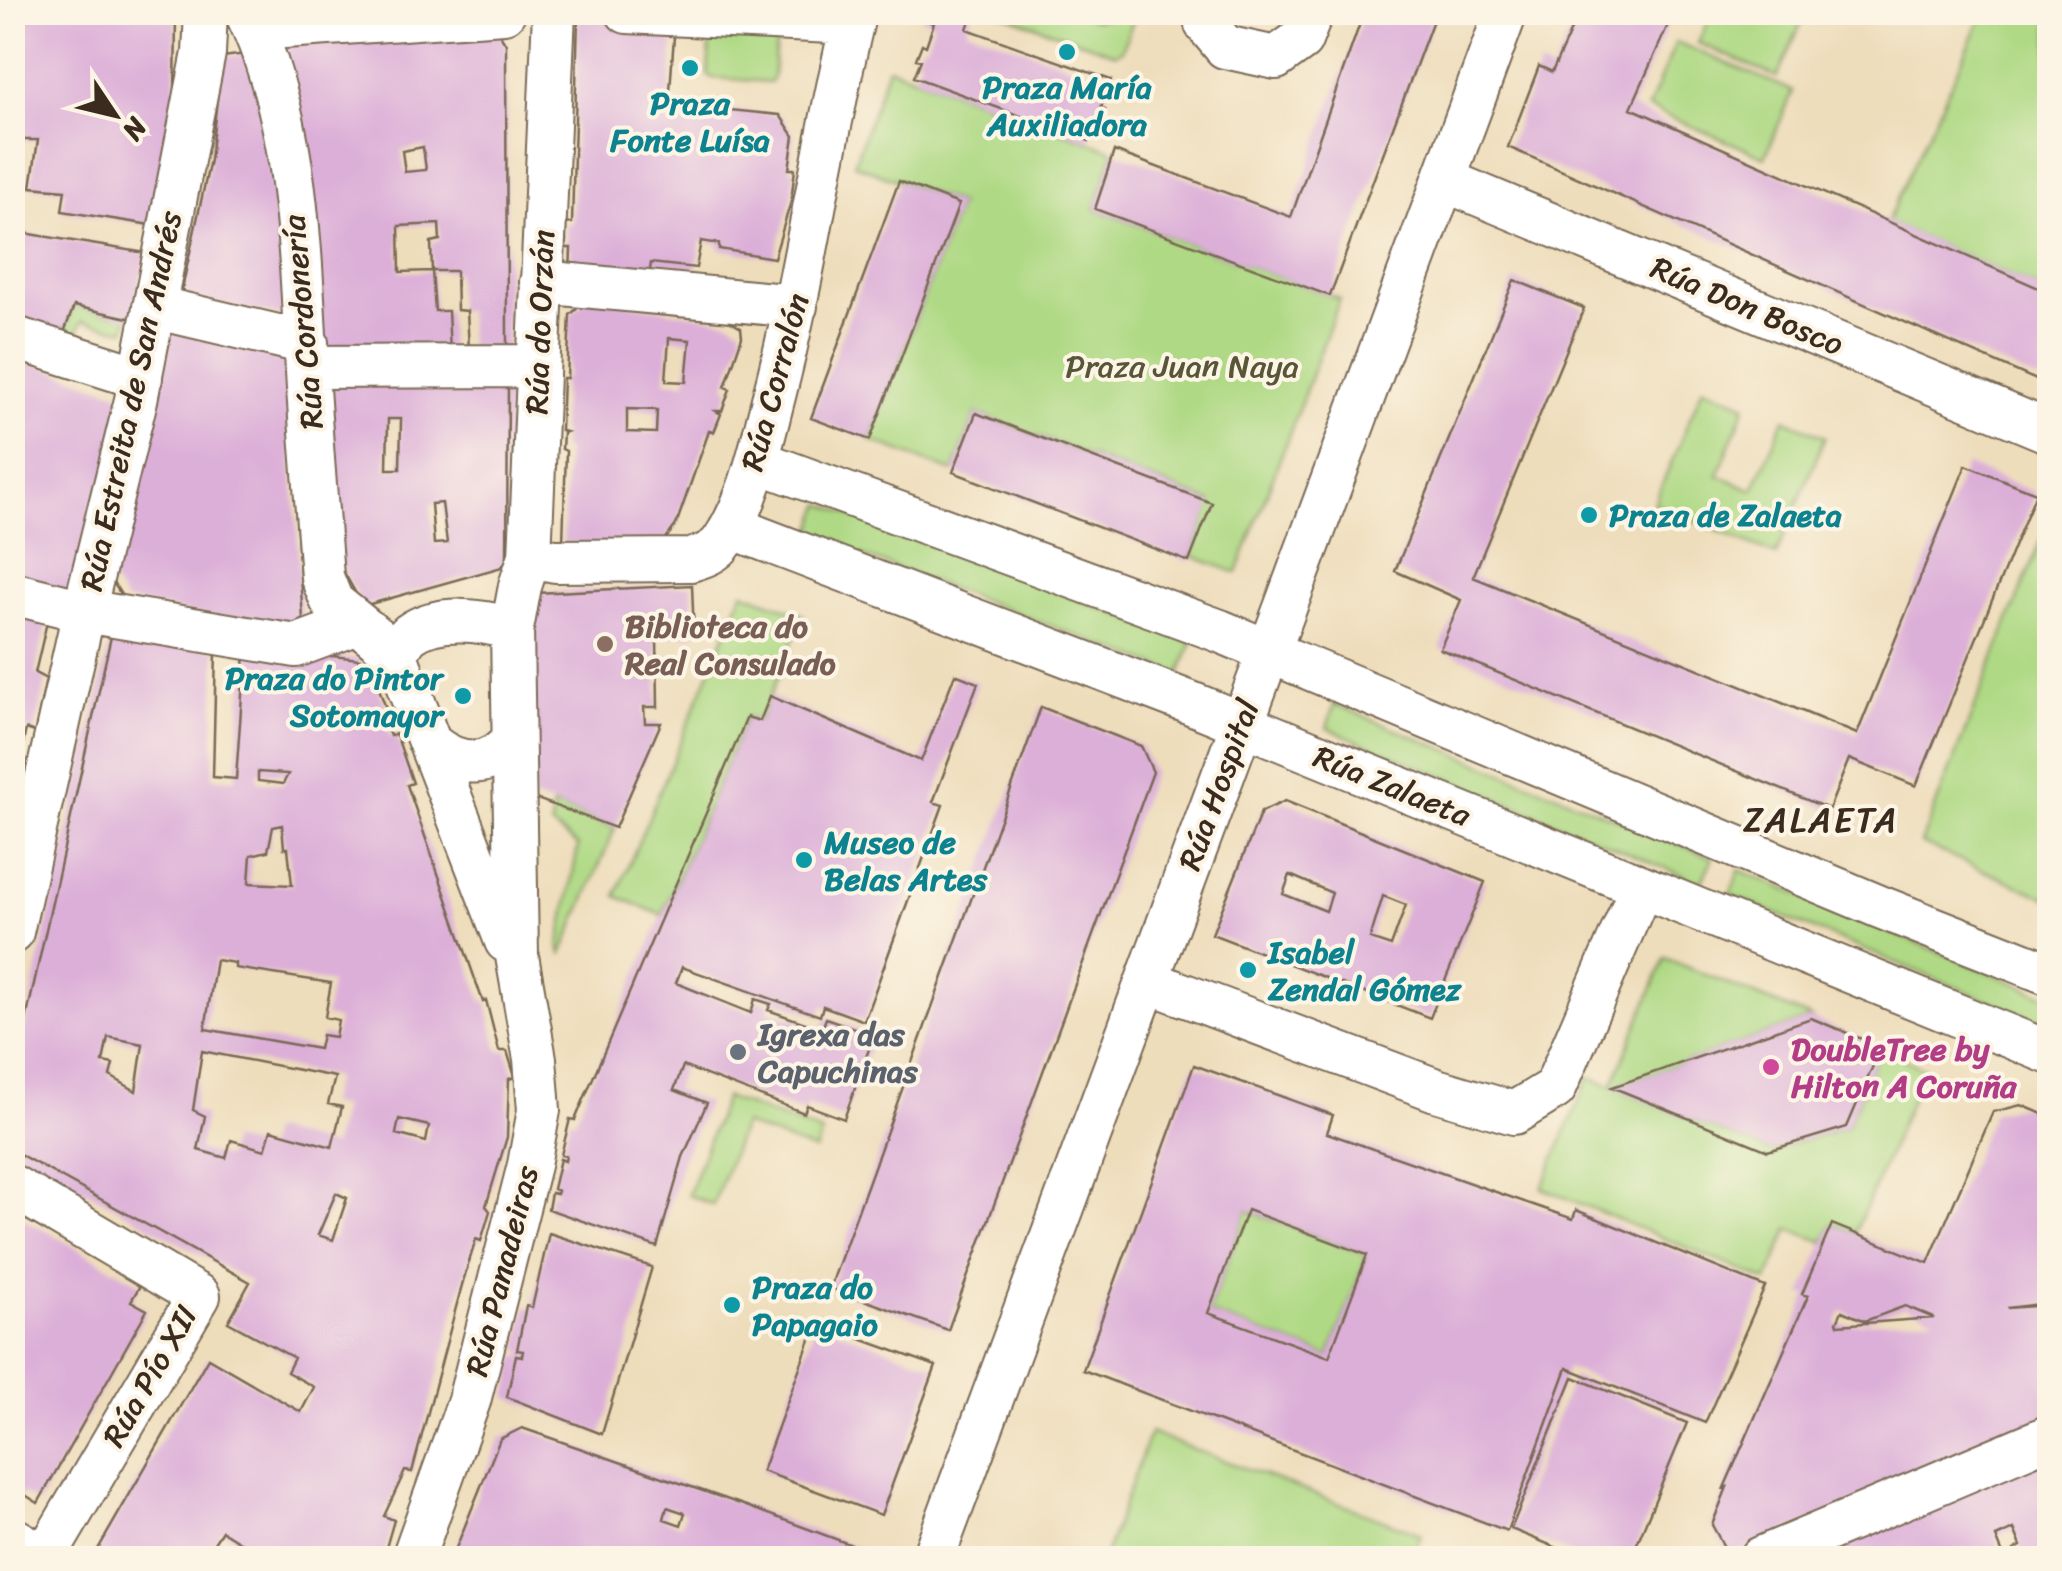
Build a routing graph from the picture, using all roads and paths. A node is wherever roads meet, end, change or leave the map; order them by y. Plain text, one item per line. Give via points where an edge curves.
1 (206, 12) edge
2 (504, 12) edge
3 (554, 12) edge
4 (627, 12) edge
5 (1208, 12) edge
6 (1312, 12) edge
7 (1506, 12) edge
8 (853, 18) edge
9 (250, 21) edge
10 (1444, 180) junction
11 (540, 282) junction
12 (796, 306) junction
13 (154, 307) junction
14 (12, 337) edge
15 (307, 355) junction
16 (538, 366) junction
17 (141, 378) junction
18 (2050, 432) edge
19 (757, 461) junction
20 (731, 527) junction
21 (530, 556) junction
22 (12, 593) edge
23 (84, 611) junction
24 (358, 624) junction
25 (512, 629) junction
26 (1269, 651) junction
27 (396, 653) junction
28 (1242, 725) junction
29 (513, 739) junction
30 (432, 746) junction
31 (1641, 888) junction
32 (12, 932) edge
33 (2050, 974) edge
34 (518, 975) junction
35 (1147, 981) junction
36 (2050, 1053) edge
37 (12, 1186) edge
38 (2050, 1436) edge
39 (12, 1538) edge
40 (413, 1558) edge
41 (933, 1558) edge
42 (1761, 1558) edge

1 - 13 street, Rúa Estreita de San Andrés
2 - 9 street
3 - 11 street, Rúa do Orzán
4 - 8 street
5 - 6 street via 1206,24 1225,47 1276,58 1301,40
7 - 10 street, Rúa Hospital
8 - 12 street, Rúa Corralón
9 - 15 street, Rúa Cordonería via 266,54 289,162
10 - 18 street, Rúa Don Bosco
10 - 26 street, Rúa Hospital
11 - 12 street
11 - 16 street, Rúa do Orzán
12 - 19 street, Rúa Corralón
13 - 15 street
13 - 17 street, Rúa Estreita de San Andrés
14 - 17 street
15 - 16 street
15 - 24 street, Rúa Cordonería via 322,577 332,602
16 - 21 street, Rúa do Orzán
17 - 23 street, Rúa Estreita de San Andrés
19 - 20 street, Rúa Corralón
19 - 26 street
20 - 21 street, Rúa Corralón via 721,544 691,560
20 - 28 street, Rúa Zalaeta
21 - 25 street, Rúa do Orzán
22 - 23 street
23 - 24 street via 296,646
23 - 32 street, Rúa Estreita de San Andrés
24 - 27 street, Rúa Cordonería
25 - 27 street via 448,620 411,634
25 - 29 street, Rúa Panadeiras
26 - 28 street, Rúa Hospital
26 - 33 street
27 - 30 street, Rúa Panadeiras
28 - 31 street, Rúa Zalaeta
28 - 35 street, Rúa Hospital
29 - 30 street via 496,756 469,763
29 - 34 street, Rúa Panadeiras
30 - 34 street, Rúa Panadeiras
31 - 35 street via 1555,1088 1514,1113
31 - 36 street, Rúa Zalaeta
34 - 40 street, Rúa Panadeiras via 534,1058 543,1169
35 - 41 street, Rúa Hospital
37 - 39 street, Rúa Pío XII via 199,1296 46,1558
38 - 42 street

